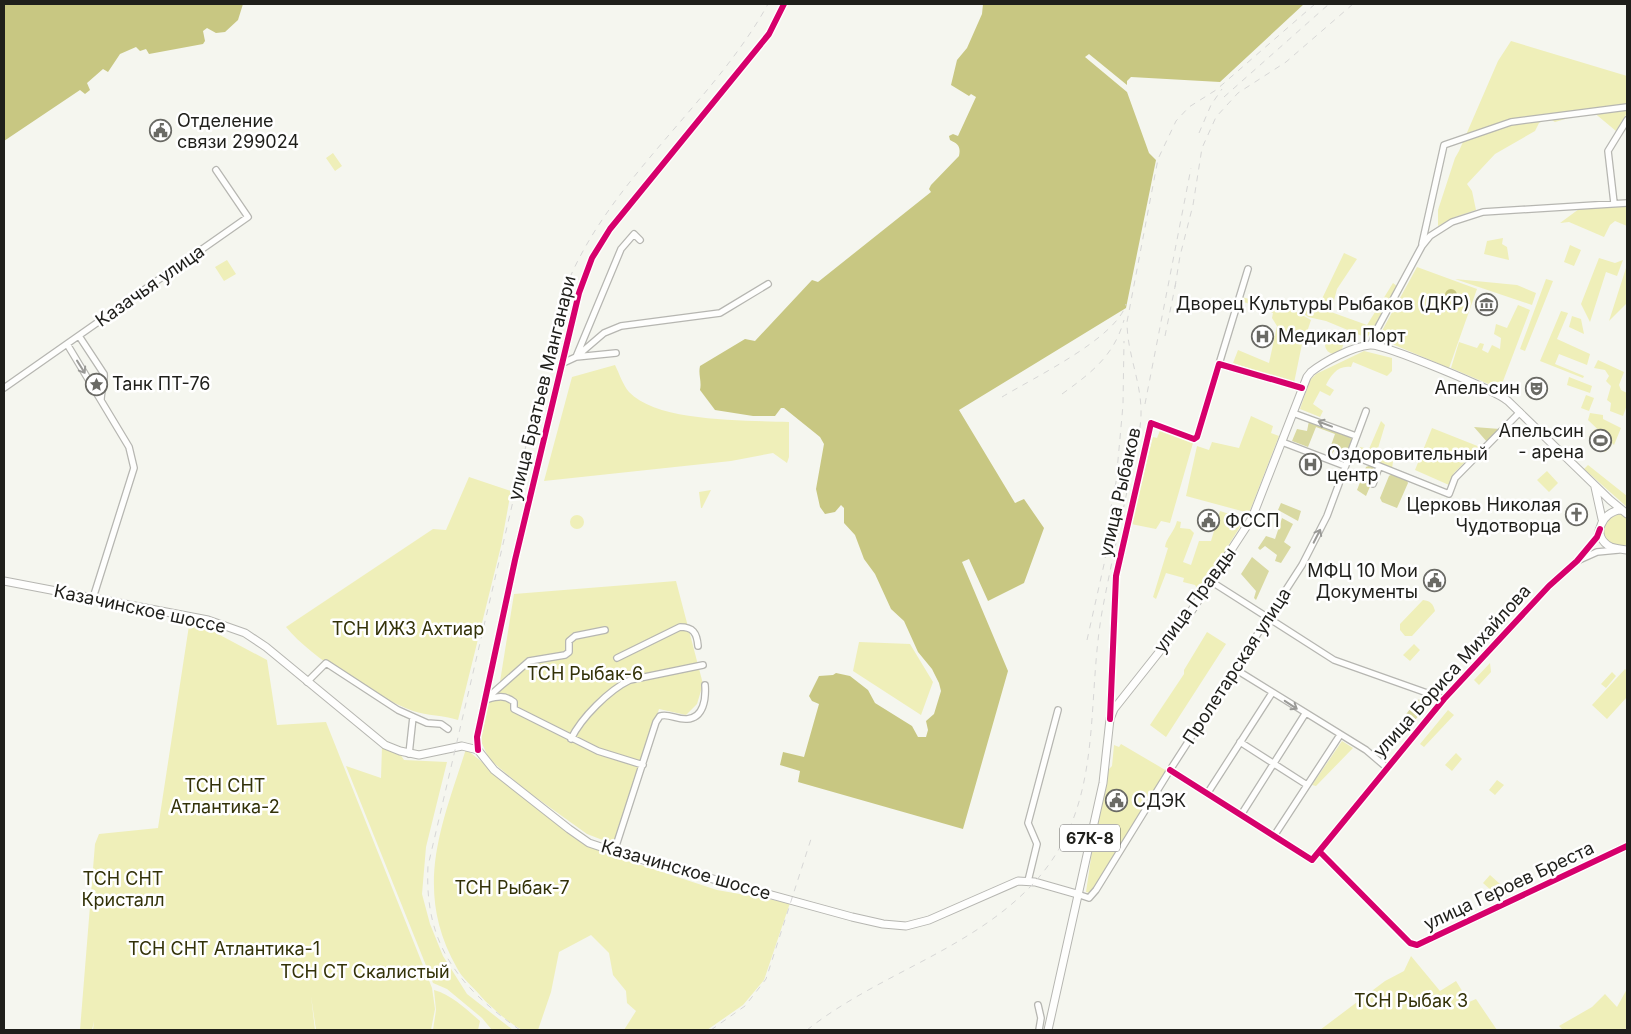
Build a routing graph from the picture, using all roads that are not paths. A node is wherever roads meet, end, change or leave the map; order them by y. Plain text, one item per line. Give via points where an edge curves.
1 (784, 4) edge
2 (1627, 107) edge
3 (1627, 120) edge
4 (216, 170) dead end
5 (1614, 203) junction
6 (1627, 203) edge
7 (640, 240) dead end
8 (1422, 246) junction
9 (1248, 269) dead end
10 (768, 284) dead end
11 (79, 336) junction
12 (67, 344) junction
13 (1371, 345) junction
14 (616, 353) dead end
15 (576, 357) junction
16 (563, 363) junction
17 (1219, 364) junction
18 (4, 388) edge
19 (1302, 388) junction
20 (101, 400) junction
21 (1366, 411) dead end
22 (1520, 412) junction
23 (1294, 413) junction
24 (1356, 436) junction
25 (1282, 442) junction
26 (1349, 454) junction
27 (1345, 466) junction
28 (1380, 467) junction
29 (1373, 484) dead end
30 (1594, 484) junction
31 (1625, 513) edge
32 (1602, 520) junction
33 (1600, 529) junction
34 (1626, 549) edge
35 (1577, 561) junction
36 (4, 581) edge
37 (1212, 582) junction
38 (93, 598) junction
39 (1267, 618) junction
40 (606, 630) dead end
41 (698, 646) dead end
42 (617, 658) dead end
43 (703, 665) dead end
44 (1235, 670) junction
45 (307, 682) junction
46 (705, 685) dead end
47 (1272, 693) junction
48 (1444, 699) junction
49 (485, 700) junction
50 (1058, 710) dead end
51 (1305, 714) junction
52 (413, 716) junction
53 (1110, 719) junction
54 (448, 729) dead end
55 (1340, 735) junction
56 (571, 739) junction
57 (1240, 742) junction
58 (478, 750) junction
59 (409, 754) junction
60 (1273, 764) junction
61 (643, 766) junction
62 (1386, 767) junction
63 (1170, 770) junction
64 (1307, 785) junction
65 (1207, 794) junction
66 (1241, 815) junction
67 (1274, 836) junction
68 (1627, 846) edge
69 (614, 852) junction
70 (1320, 852) junction
71 (1028, 881) junction
72 (1077, 894) junction
73 (1038, 1005) dead end
74 (1039, 1030) edge
75 (1048, 1030) edge

1 - 16 street, улица Братьев Манганари via 769,34 610,229 592,258 579,292
2 - 8 street via 1511,122 1444,145
3 - 5 street via 1608,151
4 - 11 street, Казачья улица via 248,218
5 - 6 street
5 - 8 street via 1483,212 1452,222 1430,236
7 - 15 street via 634,234 621,249
8 - 13 street
9 - 17 street
10 - 15 street via 720,313 621,326 604,333
11 - 12 street, Казачья улица
11 - 20 street via 105,381
12 - 18 street, Казачья улица
12 -> 20 street
13 - 19 main road, улица Правды via 1314,369
13 - 22 main road via 1489,389
14 - 15 street
15 - 16 street
16 - 49 street, улица Братьев Манганари
17 - 19 street
17 - 53 street, улица Рыбаков via 1197,437 1194,439 1151,423 1116,576
19 - 23 main road, улица Правды
20 - 38 street via 129,447 134,468
21 - 24 street, Пролетарская улица
22 - 28 street via 1455,478 1449,494
22 - 30 main road
24 -> 23 street
23 - 25 main road, улица Правды
24 - 26 street, Пролетарская улица
25 - 27 street
25 - 37 main road, улица Правды via 1252,518
26 - 27 street, Пролетарская улица
26 - 28 street
39 -> 27 street, Пролетарская улица via 1302,565 1327,516
28 - 29 street
30 - 31 main road
30 - 32 main road
31 - 32 main road via 1607,514
32 - 33 main road
33 - 34 main road via 1609,546
33 - 35 street, улица Бориса Михайлова
34 - 35 street, улица Бориса Михайлова via 1597,552
35 - 48 street, улица Бориса Михайлова via 1549,586
36 - 38 main road, Казачинское шоссе
37 - 39 street
37 - 53 main road, улица Правды via 1114,709
38 - 45 main road, Казачинское шоссе via 208,620 237,630 253,638
39 - 44 street, Пролетарская улица
39 - 48 street via 1334,660
40 - 49 street via 575,636 569,641 565,655 529,661
41 - 42 street via 694,631 680,626
43 - 56 street via 619,685 579,722
44 - 47 street
44 - 63 street, Пролетарская улица
45 - 52 street via 326,663 370,693
45 - 59 main road, Казачинское шоссе via 378,741
46 - 61 street via 704,707 695,717 686,720 665,714 660,716
47 -> 51 street
47 - 57 street
48 - 62 street, улица Бориса Михайлова
49 - 56 street via 508,697 514,702 514,709
49 - 58 street, улица Братьев Манганари via 477,737
50 - 71 street via 1028,824 1037,844
51 - 55 street
51 - 60 street
52 - 54 street
52 - 59 street
53 - 72 main road, улица Правды / 67К-8 via 1103,783
55 - 62 street
55 - 64 street
56 - 61 street
57 - 60 street
57 - 65 street
58 - 59 main road, Казачинское шоссе via 462,746
58 - 69 main road, Казачинское шоссе via 494,770 569,829 590,843
60 - 64 street
60 - 66 street
61 - 69 street
62 - 70 street, улица Бориса Михайлова
63 - 65 street
63 - 72 street, Пролетарская улица via 1096,890 1089,898
64 - 67 street
65 - 66 street
66 - 67 street
67 - 70 street, улица Бориса Михайлова via 1312,860
68 - 70 street, улица Героев Бреста via 1417,945 1410,943
69 - 71 main road, Казачинское шоссе via 852,917 906,926 929,920 1007,884
71 - 72 main road, Казачинское шоссе
72 - 75 main road, 67К-8
73 - 74 street

